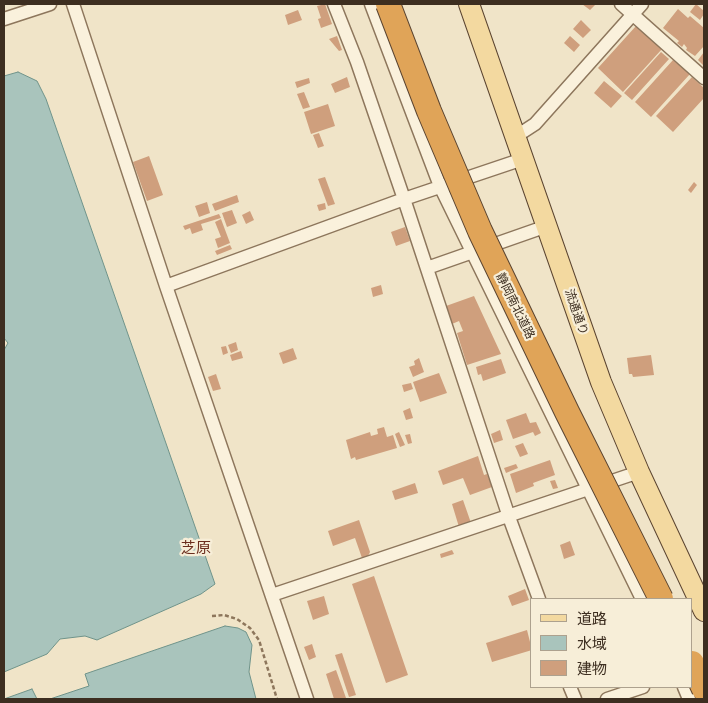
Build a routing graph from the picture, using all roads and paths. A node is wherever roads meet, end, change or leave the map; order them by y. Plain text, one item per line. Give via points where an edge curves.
1 (50, 4) edge
2 (73, 4) edge
3 (334, 4) edge
4 (372, 4) edge
5 (381, 4) edge
6 (388, 4) edge
7 (470, 4) edge
8 (621, 4) edge
9 (642, 4) edge
10 (633, 14) junction
11 (4, 19) edge
12 (704, 78) edge
13 (515, 137) junction
14 (523, 159) junction
15 (440, 186) junction
16 (404, 199) junction
17 (547, 226) junction
18 (471, 252) junction
19 (426, 268) junction
20 (166, 286) junction
21 (638, 472) junction
22 (588, 489) junction
23 (509, 516) junction
24 (272, 595) junction
25 (539, 598) edge
26 (642, 598) edge
27 (652, 598) edge
28 (660, 598) edge
29 (704, 611) edge
30 (212, 616) dead end
31 (693, 665) edge
32 (640, 688) edge
33 (704, 689) edge
34 (278, 699) edge
35 (307, 699) edge
36 (608, 699) edge

1 - 11 street
2 - 20 street
3 - 16 street
4 - 15 street
5 - 27 highway, 静岡南北道路 via 422,114 478,243
6 - 28 highway, 静岡南北道路, bridge via 480,231
7 - 13 main road, 流通通り
8 - 10 street
9 - 10 street
10 - 12 street
10 - 13 street via 535,124
13 - 14 main road, 流通通り
14 - 15 street
14 - 17 main road, 流通通り
15 - 16 street
15 - 18 street
16 - 19 street
16 - 20 street
17 - 18 street
17 - 21 main road, 流通通り via 601,382
18 - 19 street
18 - 22 street
19 - 23 street
20 - 24 street
21 - 22 street
21 - 29 main road, 流通通り
22 - 23 street
22 - 26 street
23 - 24 street
23 - 25 street
24 - 35 street
30 - 34 path via 237,619 250,628 259,640
31 - 33 highway, bridge
32 - 36 street

